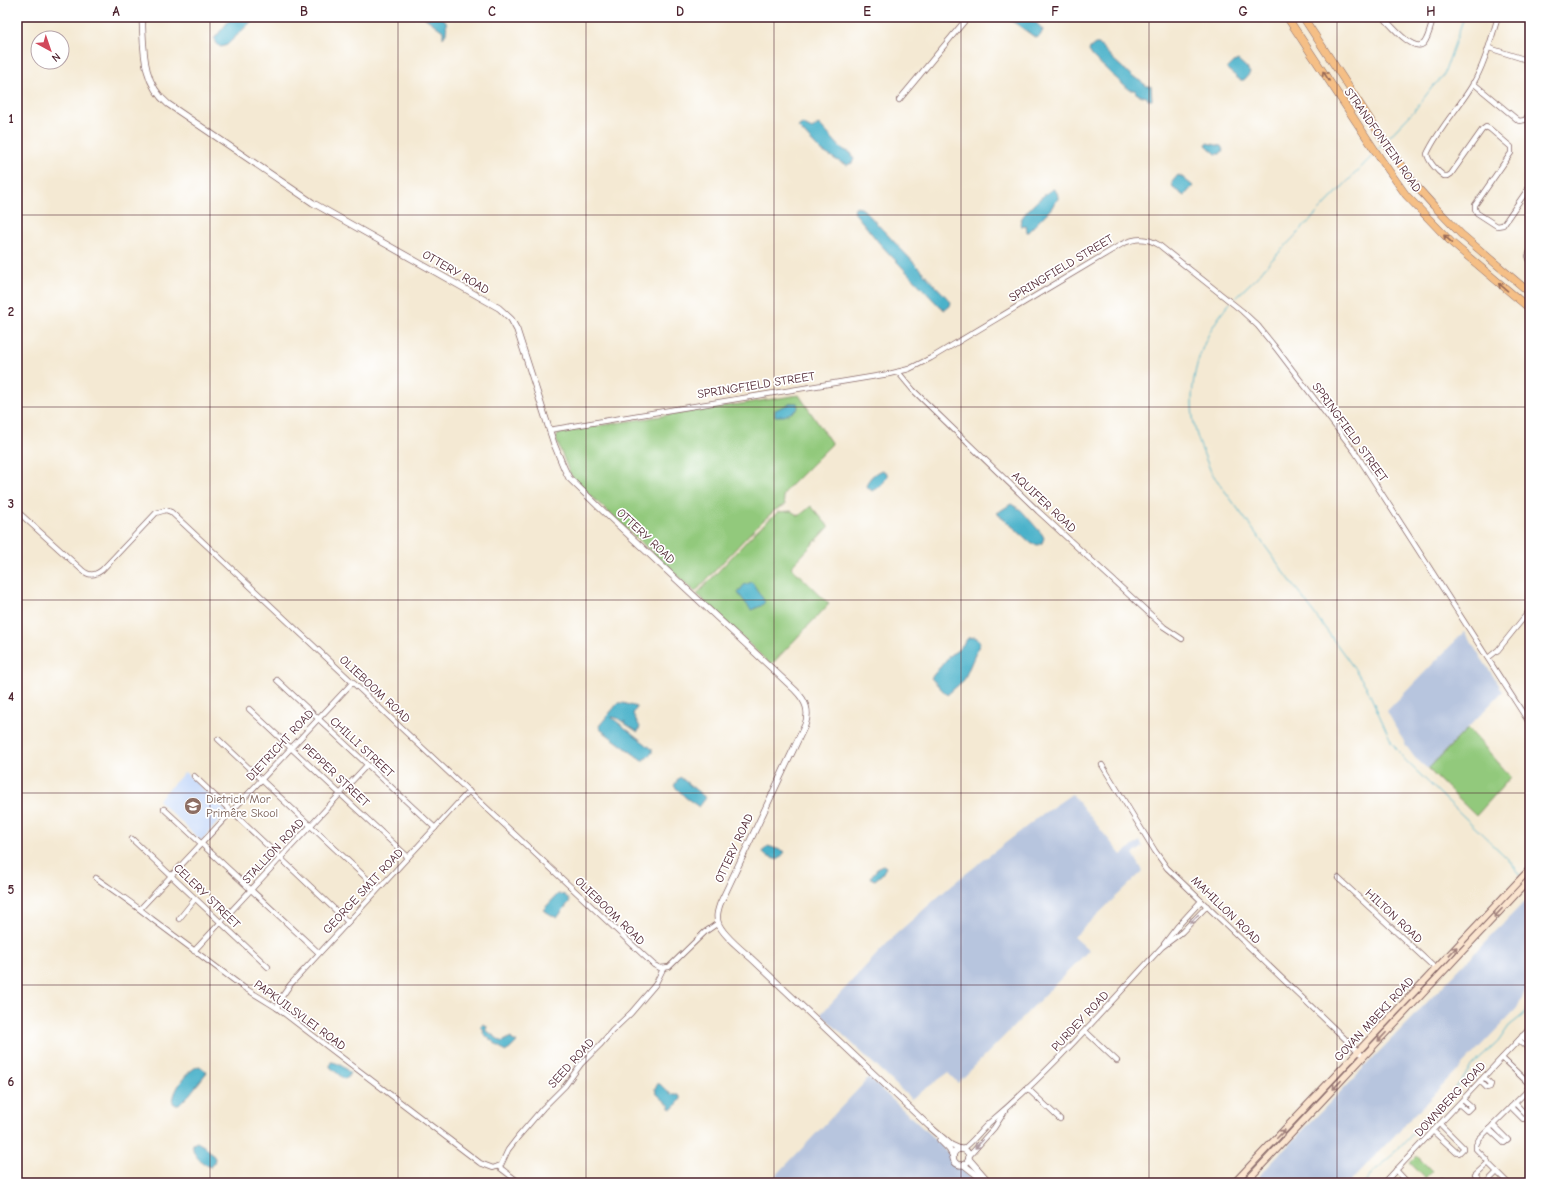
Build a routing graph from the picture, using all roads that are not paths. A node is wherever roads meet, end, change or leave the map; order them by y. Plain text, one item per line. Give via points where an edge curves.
1 (17, 17) edge
2 (21, 17) edge
3 (142, 17) edge
4 (968, 17) edge
5 (1287, 17) edge
6 (1303, 17) edge
7 (1383, 17) edge
8 (1434, 17) edge
9 (1498, 17) edge
10 (1488, 48) junction
11 (1530, 62) edge
12 (1473, 83) junction
13 (899, 100) dead end
14 (1530, 113) edge
15 (1530, 186) edge
16 (1530, 250) edge
17 (1530, 261) edge
18 (1530, 293) edge
19 (1530, 309) edge
20 (898, 372) junction
21 (549, 430) junction
22 (17, 510) edge
23 (1530, 610) edge
24 (1182, 639) dead end
25 (1488, 658) junction
26 (277, 680) dead end
27 (353, 682) junction
28 (249, 709) dead end
29 (318, 720) junction
30 (1530, 724) edge
31 (218, 739) dead end
32 (291, 748) junction
33 (367, 765) junction
34 (1102, 765) dead end
35 (194, 776) dead end
36 (261, 780) junction
37 (469, 791) junction
38 (341, 794) junction
39 (164, 809) dead end
40 (232, 811) junction
41 (311, 826) junction
42 (435, 828) junction
43 (132, 839) dead end
44 (202, 843) junction
45 (408, 857) junction
46 (281, 858) junction
47 (1529, 870) edge
48 (172, 875) junction
49 (96, 878) dead end
50 (1338, 878) dead end
51 (1530, 879) edge
52 (1523, 882) junction
53 (378, 889) junction
54 (251, 890) junction
55 (195, 898) junction
56 (1201, 901) junction
57 (1207, 906) junction
58 (140, 909) junction
59 (179, 919) dead end
60 (348, 922) junction
61 (221, 923) junction
62 (718, 923) junction
63 (1162, 947) junction
64 (194, 951) junction
65 (319, 953) junction
66 (268, 967) dead end
67 (663, 968) junction
68 (1436, 969) junction
69 (277, 1008) junction
70 (1530, 1028) edge
71 (1085, 1031) junction
72 (1522, 1036) junction
73 (1518, 1040) junction
74 (1530, 1043) edge
75 (1530, 1050) edge
76 (1359, 1051) junction
77 (1364, 1056) junction
78 (1502, 1058) junction
79 (1117, 1061) dead end
80 (1529, 1085) edge
81 (1027, 1088) junction
82 (1463, 1100) junction
83 (1515, 1103) junction
84 (1459, 1104) junction
85 (1009, 1107) junction
86 (1511, 1107) junction
87 (1060, 1119) dead end
88 (1440, 1124) junction
89 (1493, 1125) junction
90 (929, 1126) junction
91 (1489, 1129) junction
92 (1433, 1131) junction
93 (961, 1149) junction
94 (953, 1156) junction
95 (970, 1157) junction
96 (1488, 1163) junction
97 (964, 1165) junction
98 (499, 1167) junction
99 (1396, 1170) junction
100 (1497, 1172) junction
101 (520, 1183) edge
102 (988, 1183) edge
103 (1234, 1183) edge
104 (1246, 1183) edge
105 (1384, 1183) edge
106 (1408, 1183) edge
107 (1439, 1183) edge
108 (1446, 1183) edge
109 (1482, 1183) edge
110 (1486, 1183) edge
111 (1508, 1183) edge

1 - 2 street
3 - 21 street, OTTERY ROAD via 146,69 152,85 163,100 313,202 508,316 517,330
4 - 13 street
19 -> 5 main road, STRANDFONTEIN ROAD via 1461,251 1406,195
6 - 18 main road, STRANDFONTEIN ROAD via 1417,187 1472,244
7 - 8 street via 1410,44 1419,46 1426,41
9 - 10 street
10 - 11 street
10 - 12 street
12 - 14 street via 1519,121 1525,120
12 - 15 street via 1440,131 1427,154 1428,158 1440,173 1448,176 1486,127 1511,147 1511,153 1475,205 1477,213 1499,227
16 - 17 street
20 - 21 street, SPRINGFIELD STREET
20 - 24 street, AQUIFER ROAD via 1065,536 1164,627
20 - 25 street, SPRINGFIELD STREET via 931,358 1131,240 1148,240 1159,245 1236,306 1276,347 1355,452
21 - 62 street, OTTERY ROAD via 572,482 795,690 806,706 805,725 720,904 717,913
22 - 27 street, OLIEBOOM ROAD via 90,575 102,570 156,513 166,510 171,512
23 - 25 street via 1498,650
25 - 30 street, SPRINGFIELD STREET
26 - 29 street, CHILLI STREET
27 - 29 street, DIETRICHT ROAD
27 - 37 street, OLIEBOOM ROAD
28 - 32 street, PEPPER STREET
29 - 32 street, DIETRICHT ROAD
29 - 33 street, CHILLI STREET
31 - 36 street
32 - 36 street, DIETRICHT ROAD
32 - 38 street, PEPPER STREET
33 - 38 street, STALLION ROAD
33 - 42 street, CHILLI STREET
34 - 56 street, MAHILLON ROAD via 1162,862
35 - 40 street
36 - 40 street, DIETRICHT ROAD
36 - 41 street
37 - 42 street, GEORGE SMIT ROAD
37 - 67 street, OLIEBOOM ROAD via 645,958 657,967
38 - 41 street, STALLION ROAD
38 - 45 street, PEPPER STREET
39 - 44 street
40 - 44 street, DIETRICHT ROAD
40 - 46 street
41 - 46 street, STALLION ROAD
41 - 53 street
42 - 45 street, GEORGE SMIT ROAD
43 - 48 street, CELERY STREET
44 - 48 street, DIETRICHT ROAD
44 - 54 street
45 - 53 street, GEORGE SMIT ROAD
46 - 54 street, STALLION ROAD
46 - 60 street
47 - 52 main road, GOVAN MBEKI ROAD
48 - 55 street, CELERY STREET
48 - 58 street, DIETRICHT ROAD
49 - 58 street, PAPKUILSVLEI ROAD
50 - 68 street, HILTON ROAD
51 - 52 main road, GOVAN MBEKI ROAD
68 -> 52 main road, GOVAN MBEKI ROAD
52 -> 77 main road, GOVAN MBEKI ROAD
53 - 60 street, GEORGE SMIT ROAD
54 - 61 street, STALLION ROAD
54 - 65 street
55 - 59 street
55 - 61 street, CELERY STREET
56 - 57 street, MAHILLON ROAD
56 - 63 street, PURDEY ROAD via 1177,926
57 -> 63 street, PURDEY ROAD via 1182,932
57 - 76 street, MAHILLON ROAD
58 - 64 street, PAPKUILSVLEI ROAD
60 - 65 street, GEORGE SMIT ROAD
61 - 64 street, STALLION ROAD
61 - 66 street, CELERY STREET
62 - 67 street via 705,932 673,964
62 - 90 street via 752,959
63 - 71 street, PURDEY ROAD
64 - 69 street, PAPKUILSVLEI ROAD
65 - 69 street, GEORGE SMIT ROAD via 284,992
67 - 98 street, SEED ROAD via 655,985 581,1064 565,1086 518,1137
68 - 76 main road, GOVAN MBEKI ROAD
69 - 98 street, PAPKUILSVLEI ROAD via 480,1163 492,1168
70 - 72 street, DOWNBERG ROAD
71 - 79 street
71 - 81 street, PURDEY ROAD
72 - 73 street, DOWNBERG ROAD
72 - 74 street
73 - 75 street
73 - 78 street, DOWNBERG ROAD
76 - 77 street, MAHILLON ROAD
103 -> 76 main road, GOVAN MBEKI ROAD
77 -> 104 main road, GOVAN MBEKI ROAD
78 - 80 street
78 - 82 street, DOWNBERG ROAD
80 - 83 street via 1527,1091
81 - 85 street, PURDEY ROAD
81 - 87 street
82 - 84 street, DOWNBERG ROAD
82 - 84 street via 1471,1107 1470,1110 1467,1111
83 - 86 street
83 - 86 street via 1528,1116 1523,1119
84 - 88 street, DOWNBERG ROAD
85 - 93 street, PURDEY ROAD
85 -> 95 street, PURDEY ROAD
86 - 89 street
88 - 92 street, DOWNBERG ROAD
88 - 92 street via 1463,1149 1456,1153
89 - 91 street
89 - 91 street via 1508,1140 1504,1142
90 - 93 street via 951,1145
90 - 94 street
91 - 96 street via 1479,1139 1476,1147
92 - 99 street, DOWNBERG ROAD
93 - 94 street via 955,1151
93 - 95 street via 966,1150
94 - 97 street via 956,1164
95 - 97 street
95 - 102 street
96 - 100 street
96 - 109 street via 1475,1175
97 - 102 street
98 - 101 street
99 - 105 street, DOWNBERG ROAD
99 - 106 street
100 - 110 street
100 - 111 street
107 - 108 street via 1443,1180

